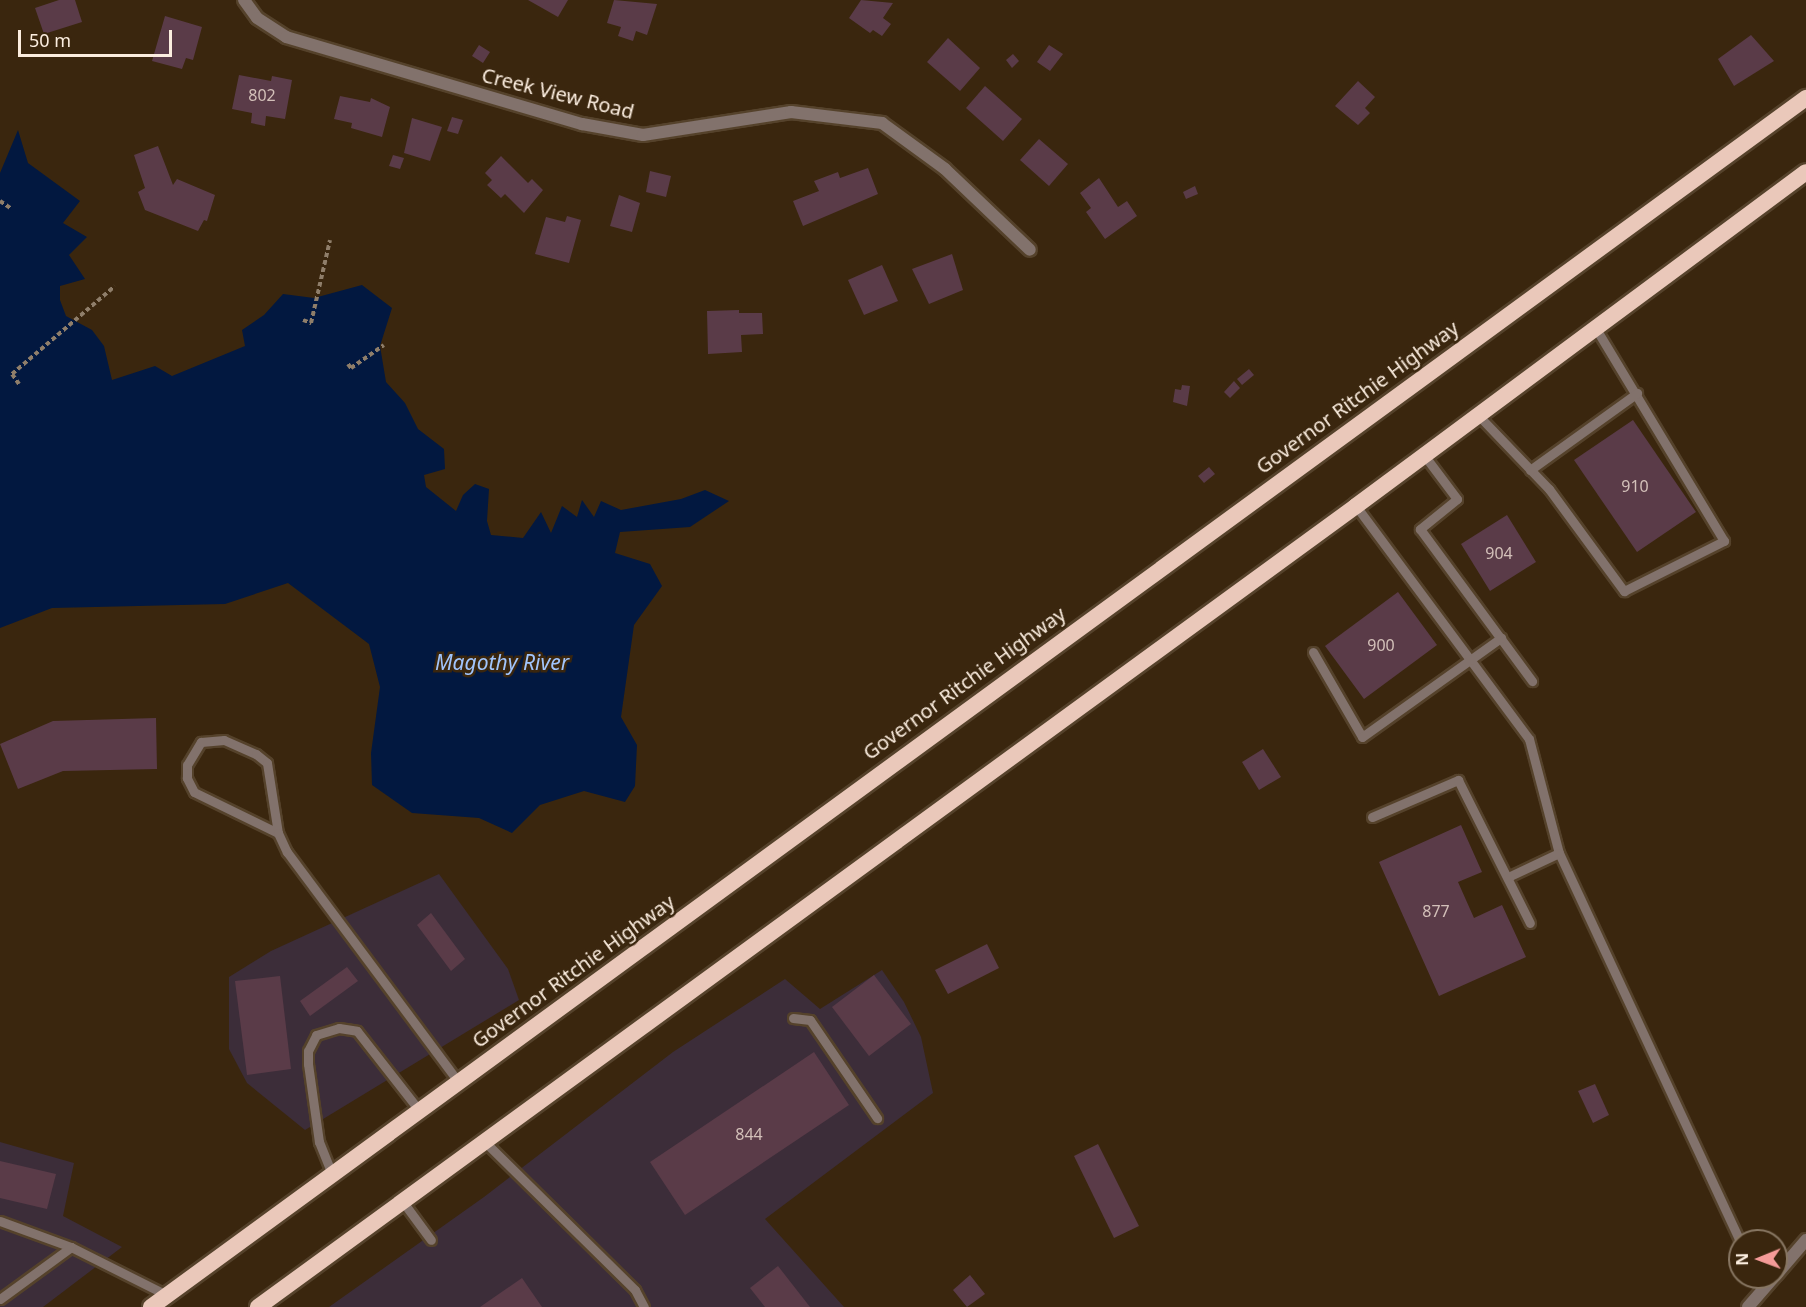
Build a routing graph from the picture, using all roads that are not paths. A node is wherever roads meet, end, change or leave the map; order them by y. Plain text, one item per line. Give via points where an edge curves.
1 (244, 0) edge
2 (1806, 98) edge
3 (1806, 171) edge
4 (1030, 250) dead end
5 (1595, 327) junction
6 (1637, 393) junction
7 (1478, 415) junction
8 (1424, 455) junction
9 (1530, 470) junction
10 (1356, 506) junction
11 (1501, 638) junction
12 (1313, 652) dead end
13 (1473, 661) junction
14 (1532, 681) dead end
15 (1372, 817) dead end
16 (278, 832) junction
17 (1559, 853) junction
18 (1508, 877) junction
19 (1530, 923) dead end
20 (793, 1018) dead end
21 (458, 1081) junction
22 (419, 1110) junction
23 (877, 1118) dead end
24 (485, 1142) junction
25 (332, 1174) junction
26 (403, 1202) junction
27 (0, 1221) edge
28 (1734, 1229) edge
29 (431, 1240) dead end
30 (1806, 1240) edge
31 (71, 1247) junction
32 (1788, 1261) edge
33 (1763, 1290) edge
34 (167, 1295) junction
35 (0, 1299) edge
36 (151, 1307) edge
37 (258, 1307) edge
38 (644, 1307) edge
39 (1748, 1307) edge

1 - 4 street, Creek View Road via 256,18 286,37 582,124 643,135 791,112 882,123 945,169
2 - 21 highway, Governor Ritchie Highway
3 - 5 highway
5 - 6 lane
5 - 7 highway
6 - 9 lane
6 - 9 lane via 1724,541 1624,591 1549,489
7 - 8 highway
7 - 9 lane
8 - 10 highway
8 - 11 lane via 1456,499 1420,529
10 - 13 lane
10 - 24 highway
11 - 13 lane
11 - 14 lane
12 - 13 lane via 1362,737
13 - 17 lane via 1529,739
15 - 18 lane via 1458,780
16 - 16 lane via 267,763 224,740 201,742 187,765 187,778 194,792
16 - 21 lane via 298,870
17 - 18 lane
17 - 28 lane
18 - 19 lane
20 - 23 lane via 810,1020
21 - 22 highway, Governor Ritchie Highway
22 - 25 highway, Governor Ritchie Highway
22 - 25 lane via 357,1031 339,1028 316,1035 308,1051 308,1064 319,1142
24 - 26 highway
24 - 38 lane via 635,1290
25 - 34 highway, Governor Ritchie Highway
26 - 29 lane
26 - 37 highway
27 - 31 lane
30 - 32 street
31 - 34 lane
31 - 35 lane
33 - 39 street
34 - 36 highway, Governor Ritchie Highway

